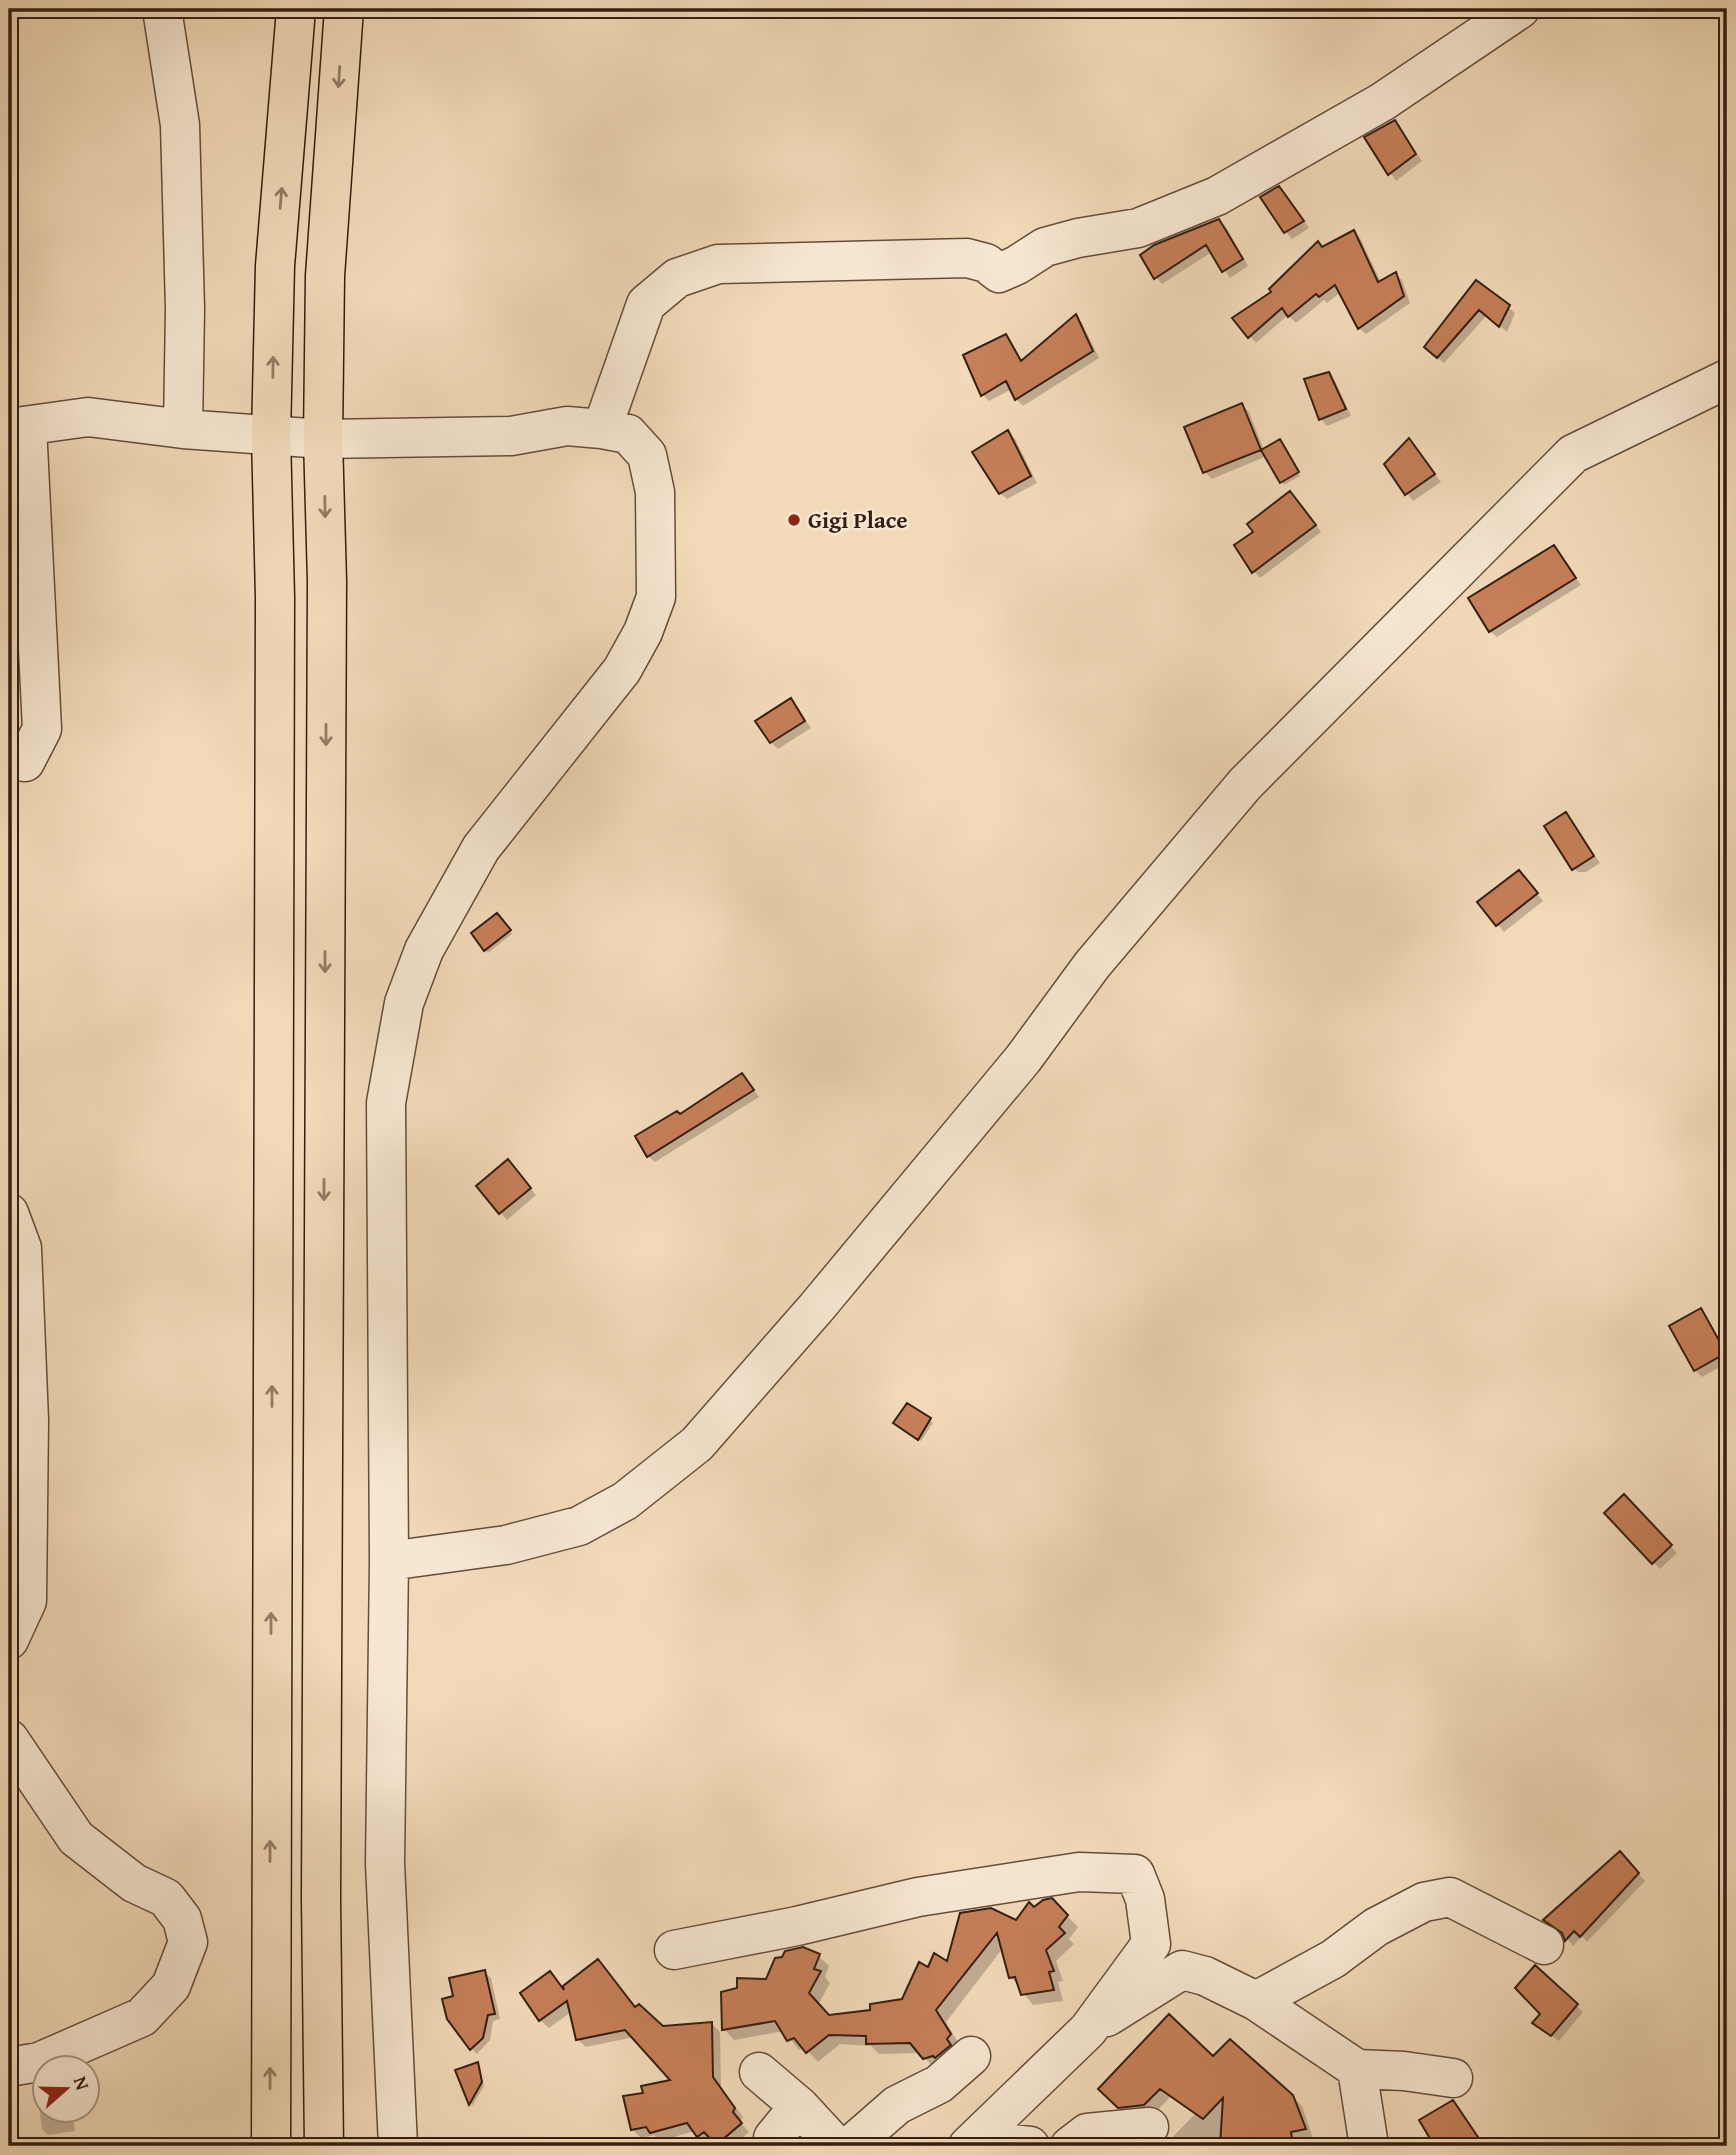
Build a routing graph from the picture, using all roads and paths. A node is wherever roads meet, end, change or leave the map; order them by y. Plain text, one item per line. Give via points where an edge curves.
1 (162, 9) edge
2 (296, 9) edge
3 (344, 9) edge
4 (1520, 9) edge
5 (1727, 379) edge
6 (18, 427) edge
7 (183, 429) junction
8 (602, 429) junction
9 (271, 436) junction
10 (323, 439) junction
11 (24, 762) dead end
12 (9, 1213) edge
13 (389, 1561) junction
14 (9, 1640) edge
15 (9, 1739) edge
16 (1544, 1945) dead end
17 (674, 1950) dead end
18 (1256, 2001) junction
19 (1088, 2030) junction
20 (971, 2056) dead end
21 (9, 2067) edge
22 (1357, 2069) junction
23 (759, 2072) dead end
24 (1453, 2078) dead end
25 (799, 2106) junction
26 (1149, 2127) dead end
27 (774, 2138) dead end
28 (972, 2143) edge
29 (271, 2146) edge
30 (324, 2146) edge
31 (398, 2146) edge
32 (836, 2146) edge
33 (850, 2146) edge
34 (1030, 2146) edge
35 (1070, 2146) edge
36 (1369, 2146) edge

1 - 7 street via 180,125
9 -> 2 highway via 275,266
3 -> 10 highway via 326,276
4 - 8 street via 1382,102 1217,196 1138,228 1045,247 999,273 986,263 967,258 718,264 677,278 646,304
5 - 13 street via 1573,454 1245,784 1092,965 1023,1059 697,1444 625,1501 579,1525 506,1545
6 - 7 street via 88,417
6 - 11 street via 42,729
7 - 9 street
8 - 10 street via 566,426 511,436
8 - 13 street via 628,434 647,455 655,492 656,597 622,670 481,848 424,950 404,1003 386,1103
9 - 10 street
29 -> 9 highway via 275,624
10 -> 30 highway via 327,581 321,1871
12 - 14 street via 22,1248 29,1420 27,1601
13 - 31 street via 385,1863
15 - 21 street via 76,1838 134,1883 166,1898 183,1919 188,1942 171,1986 142,2017 39,2062
16 - 18 street via 1450,1897 1424,1902
17 - 19 street via 918,1897 1079,1872 1135,1874 1145,1899 1151,1944
18 - 19 street via 1182,1970
18 - 22 street
19 - 28 street
20 - 33 street via 939,2084 897,2105
22 - 24 street
22 - 36 street
23 - 25 street
25 - 27 street
25 - 32 street
26 - 35 street via 1087,2133
28 - 34 street

